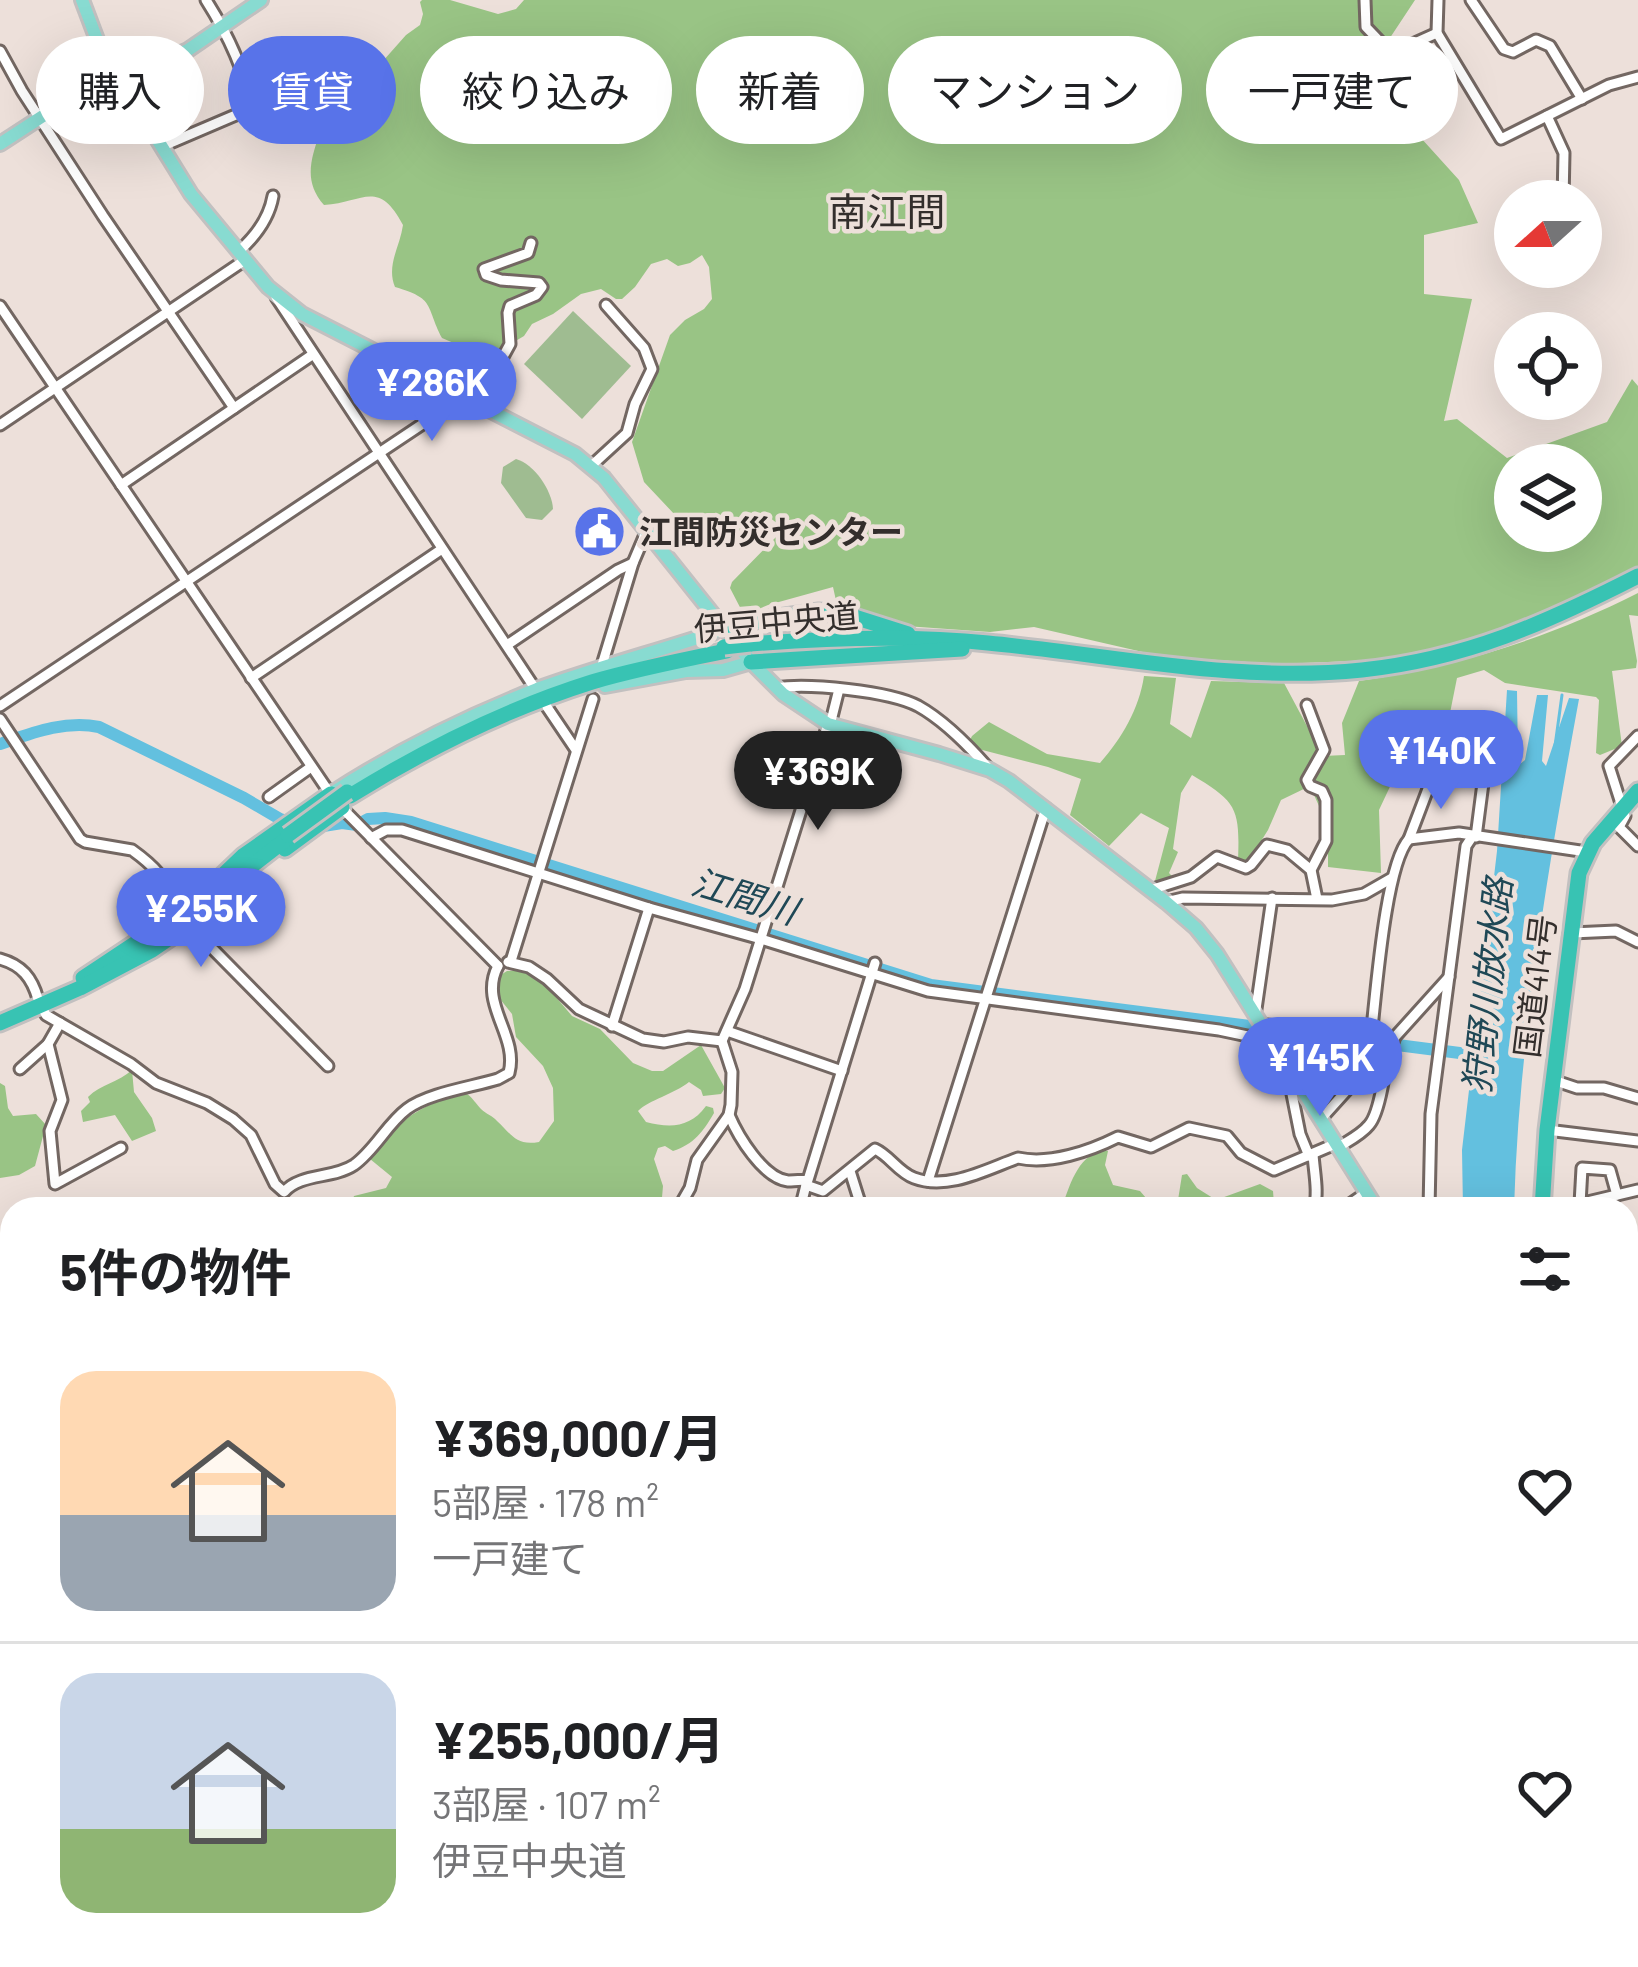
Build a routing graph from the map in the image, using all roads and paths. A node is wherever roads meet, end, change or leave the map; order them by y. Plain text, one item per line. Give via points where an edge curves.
1 (82, 0) edge
2 (206, 0) edge
3 (261, 0) edge
4 (1365, 0) edge
5 (1438, 0) edge
6 (1471, 0) edge
7 (224, 27) junction
8 (1437, 33) junction
9 (96, 36) edge
10 (228, 37) edge
11 (204, 38) edge
12 (0, 51) edge
13 (1638, 77) edge
14 (1582, 99) junction
15 (36, 113) edge
16 (228, 116) edge
17 (1547, 116) junction
18 (36, 120) edge
19 (0, 144) edge
20 (56, 144) edge
21 (163, 146) joint
22 (1564, 180) edge
23 (273, 196) dead end
24 (531, 243) dead end
25 (242, 256) junction
26 (273, 292) junction
27 (606, 304) dead end
28 (0, 306) edge
29 (168, 312) junction
30 (313, 356) junction
31 (55, 388) junction
32 (463, 397) junction
33 (477, 404) junction
34 (234, 408) junction
35 (0, 425) edge
36 (378, 453) junction
37 (590, 467) junction
38 (121, 485) junction
39 (647, 530) junction
40 (442, 549) junction
41 (633, 563) junction
42 (1638, 578) edge
43 (186, 581) junction
44 (723, 626) junction
45 (507, 645) junction
46 (982, 645) junction
47 (751, 651) junction
48 (602, 665) dead end
49 (250, 678) junction
50 (534, 687) dead end
51 (776, 688) junction
52 (839, 689) junction
53 (593, 699) dead end
54 (1307, 704) dead end
55 (0, 706) edge
56 (547, 707) dead end
57 (0, 719) edge
58 (829, 724) junction
59 (1489, 736) dead end
60 (1638, 736) edge
61 (576, 750) junction
62 (1442, 752) dead end
63 (311, 767) junction
64 (990, 770) junction
65 (269, 797) dead end
66 (1632, 801) edge
67 (342, 804) junction
68 (1046, 808) junction
69 (290, 835) junction
70 (368, 835) junction
71 (1477, 837) junction
72 (1409, 839) junction
73 (1638, 846) edge
74 (1579, 850) junction
75 (538, 870) junction
76 (1311, 870) junction
77 (1392, 878) junction
78 (1150, 890) junction
79 (1272, 898) junction
80 (1317, 899) junction
81 (1166, 902) junction
82 (189, 908) junction
83 (649, 908) junction
84 (194, 930) dead end
85 (1572, 933) junction
86 (763, 934) junction
87 (1638, 942) edge
88 (0, 959) edge
89 (511, 962) junction
90 (498, 966) junction
91 (873, 970) junction
92 (1449, 977) junction
93 (987, 994) junction
94 (0, 1021) edge
95 (60, 1023) junction
96 (612, 1026) junction
97 (1262, 1027) junction
98 (725, 1036) junction
99 (1371, 1037) junction
100 (1390, 1044) junction
101 (48, 1045) junction
102 (328, 1066) dead end
103 (20, 1069) dead end
104 (842, 1071) junction
105 (1294, 1078) junction
106 (1553, 1080) junction
107 (1638, 1097) edge
108 (729, 1115) junction
109 (1320, 1120) junction
110 (1547, 1130) junction
111 (1638, 1142) edge
112 (1336, 1146) junction
113 (122, 1148) dead end
114 (1311, 1155) junction
115 (850, 1172) junction
116 (928, 1181) junction
117 (807, 1183) junction
118 (1366, 1192) junction
119 (685, 1197) edge
120 (803, 1197) edge
121 (858, 1197) edge
122 (1317, 1197) edge
123 (1359, 1197) edge
124 (1369, 1197) edge
125 (1429, 1197) edge
126 (1543, 1197) edge
127 (1580, 1197) edge
128 (1611, 1197) edge

1 - 9 main road
2 - 7 street
3 - 7 main road
4 - 8 street via 1366,27 1387,49
5 - 8 street
6 - 14 street via 1504,49 1536,40 1550,46
7 - 10 street
7 - 11 main road
8 - 17 street via 1501,139
12 - 15 street
13 - 14 street
14 - 17 street
16 - 21 street
17 - 22 street via 1564,153
18 - 19 main road
20 - 29 street
21 - 25 main road
23 - 25 street
24 - 33 street via 528,253 484,269 496,279 542,286 510,305 510,344
25 - 26 main road
25 - 29 street
26 - 30 street
26 - 32 main road
27 - 37 street via 644,348 652,370 627,433
28 - 31 street
29 - 31 street
29 - 34 street
30 - 34 street
30 - 36 street
31 - 35 street
31 - 38 street
32 - 33 main road
32 - 36 street
33 - 37 main road
34 - 38 street
36 - 40 street
36 - 43 street
37 - 39 main road
38 - 43 street
39 - 41 street
39 - 44 main road
40 - 45 street
40 - 49 street
41 - 45 street
41 - 48 street
42 - 46 highway, 伊豆中央道 via 1515,635 1367,669 1234,673
43 - 49 street
43 - 55 street
44 - 46 highway via 819,612
44 - 47 main road
44 - 67 main road via 457,723 381,763
45 - 50 street
46 - 47 highway, 伊豆中央道 via 878,641
47 - 51 main road
47 - 67 highway, 伊豆中央道, bridge via 725,649 631,671 525,706 432,748
47 - 67 main road via 723,670 644,677 559,700
49 - 63 street
51 - 52 street
51 - 58 main road
52 - 58 street
52 - 64 street via 919,707
53 - 61 street
54 - 76 street via 1324,750 1307,780 1327,800 1326,841
56 - 61 street
57 - 82 street via 80,838 132,850
58 - 64 main road
58 - 86 street
59 - 71 street
60 - 66 street via 1609,766
61 - 75 street
62 - 72 street
63 - 65 street
63 - 67 street
64 - 68 main road
66 - 73 street via 1619,827
66 - 74 highway, 国道414号
67 - 69 highway, 伊豆中央道, bridge
67 - 69 highway, bridge
67 - 69 highway, bridge via 311,808
67 - 70 street
68 - 78 main road
68 - 93 street
69 - 82 highway, 伊豆中央道
70 - 75 street via 402,830
70 - 90 street
71 - 72 street
71 - 74 street
71 - 92 street via 1466,846
72 - 77 street
74 - 85 highway, 国道414号
75 - 83 street
75 - 89 street
76 - 78 street via 1267,845 1246,868 1217,857 1191,877
76 - 80 street
77 - 80 street via 1364,894
77 - 99 street
78 - 81 main road
79 - 80 street
79 - 81 street
79 - 97 street
81 - 97 main road via 1216,954
82 - 94 highway, 伊豆中央道 via 181,931 128,965
83 - 86 street
83 - 96 street
84 - 102 street
85 - 87 street via 1616,931
85 - 106 highway, 国道414号
86 - 91 street
86 - 98 street
88 - 95 street via 16,963 46,1015
89 - 90 street
89 - 96 street via 540,973 579,1010
90 - 95 street via 494,1005 511,1049 509,1073 419,1101 354,1165 284,1192 233,1119
91 - 93 street via 928,991
91 - 104 street
92 - 100 street
92 - 125 street
93 - 97 street via 1257,1038
93 - 116 street
95 - 101 street
96 - 98 street via 654,1041
97 - 99 street
97 - 105 main road
98 - 104 street
98 - 108 street
99 - 100 street
100 - 109 street
100 - 112 street via 1374,1120
101 - 103 street
101 - 113 street via 62,1100 50,1131 55,1184
104 - 117 street
105 - 109 main road
105 - 114 street via 1300,1134
106 - 107 street
106 - 110 highway, 国道414号
108 - 117 street via 744,1145 778,1178
108 - 119 street via 697,1160
109 - 112 main road
110 - 111 street
110 - 126 highway, 国道414号
112 - 114 street
112 - 118 main road
114 - 116 street via 1274,1170 1227,1136 1189,1128 1151,1147 1118,1137 1059,1157 1018,1158
114 - 122 street
115 - 116 street via 875,1150
115 - 117 street via 823,1191
115 - 121 street
117 - 120 street
118 - 123 street
118 - 124 main road
127 - 128 street via 1582,1168 1610,1170

